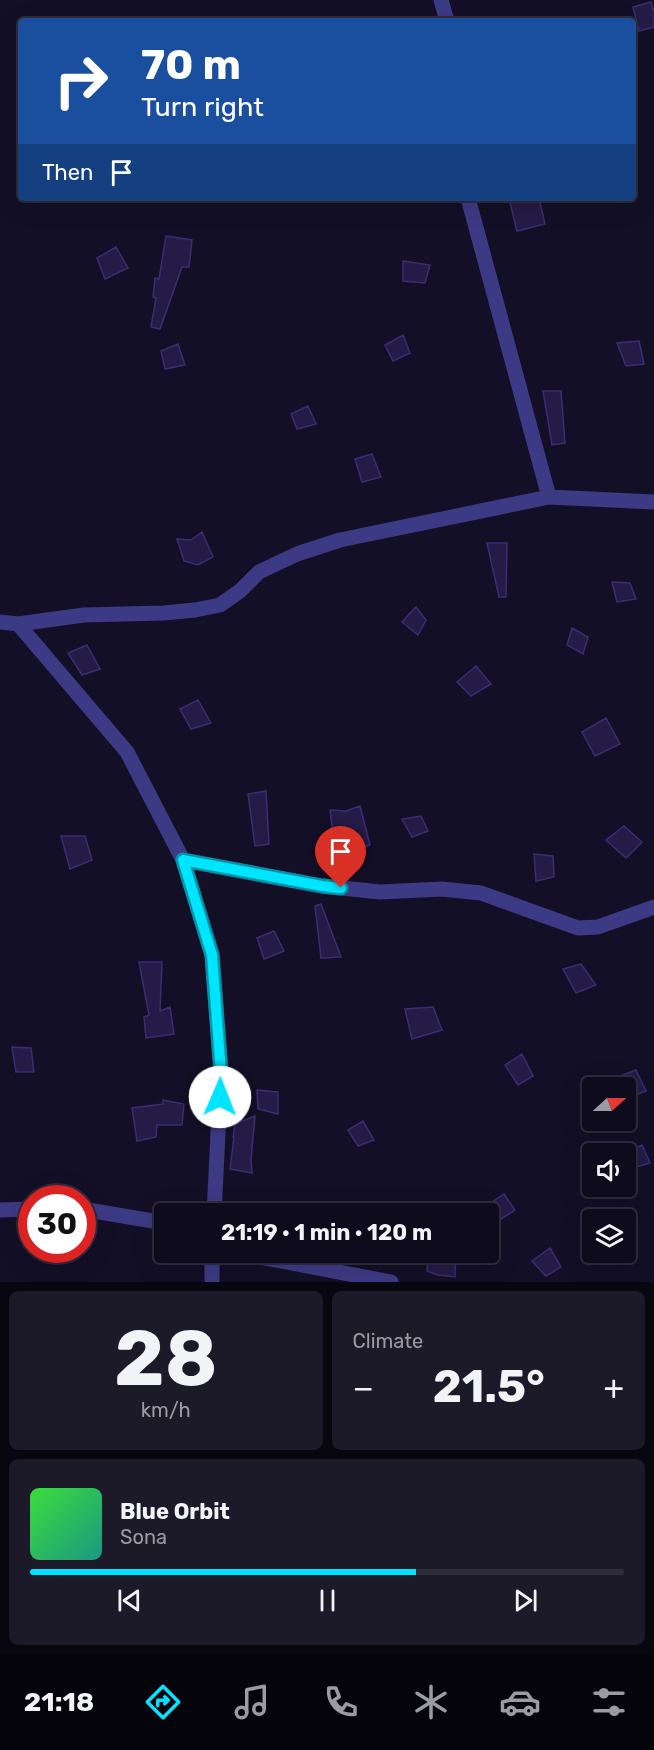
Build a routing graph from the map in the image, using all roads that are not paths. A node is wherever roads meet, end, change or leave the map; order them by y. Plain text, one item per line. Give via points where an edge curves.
1 (441, 0) edge
2 (446, 18) edge
3 (469, 201) edge
4 (549, 497) junction
5 (654, 502) edge
6 (0, 622) edge
7 (18, 624) junction
8 (183, 860) junction
9 (654, 907) edge
10 (215, 1203) edge
11 (18, 1209) edge
12 (0, 1210) edge
13 (96, 1211) edge
14 (154, 1222) edge
15 (212, 1263) edge
16 (292, 1263) edge
17 (212, 1282) edge
18 (391, 1282) edge

1 - 2 street
3 - 4 street
4 - 5 street
4 - 7 street via 340,540 297,554 259,572 220,605
6 - 7 street
7 - 8 street via 127,752
8 - 9 street via 322,886 380,892 442,889 481,893 578,928 598,927
8 - 10 street via 212,955 221,1073
11 - 12 street
13 - 14 street
15 - 17 street
16 - 18 street

